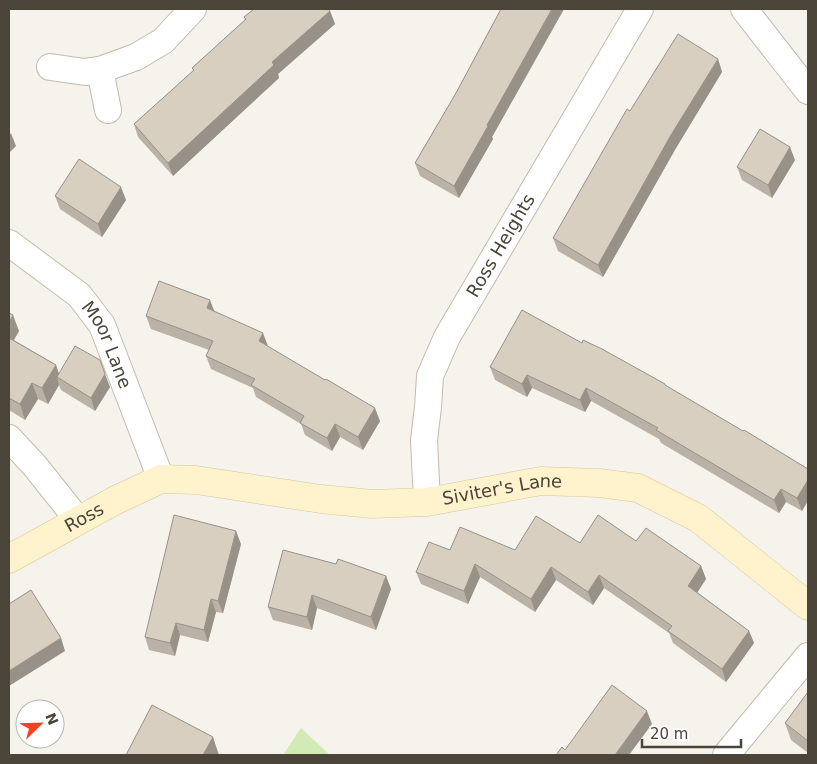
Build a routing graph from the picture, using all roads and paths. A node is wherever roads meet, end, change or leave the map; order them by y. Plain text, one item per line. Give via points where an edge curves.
1 (192, 9) edge
2 (640, 9) edge
3 (744, 9) edge
4 (50, 67) dead end
5 (100, 70) junction
6 (808, 91) edge
7 (108, 110) dead end
8 (9, 243) edge
9 (9, 438) edge
10 (161, 479) junction
11 (427, 502) junction
12 (78, 520) junction
13 (9, 559) edge
14 (808, 606) edge
15 (808, 656) edge
16 (726, 755) edge

1 - 5 street via 163,41
2 - 11 street, Ross Heights via 447,337 430,376 424,440
3 - 6 street
4 - 5 street via 85,72
5 - 7 street
8 - 10 street, Moor Lane via 79,295 102,325
9 - 12 street
10 - 11 street, Siviter's Lane via 203,481 372,504
10 - 12 street, Ross
11 - 14 street, Siviter's Lane via 541,481 638,488 698,518
12 - 13 street, Ross
15 - 16 street

